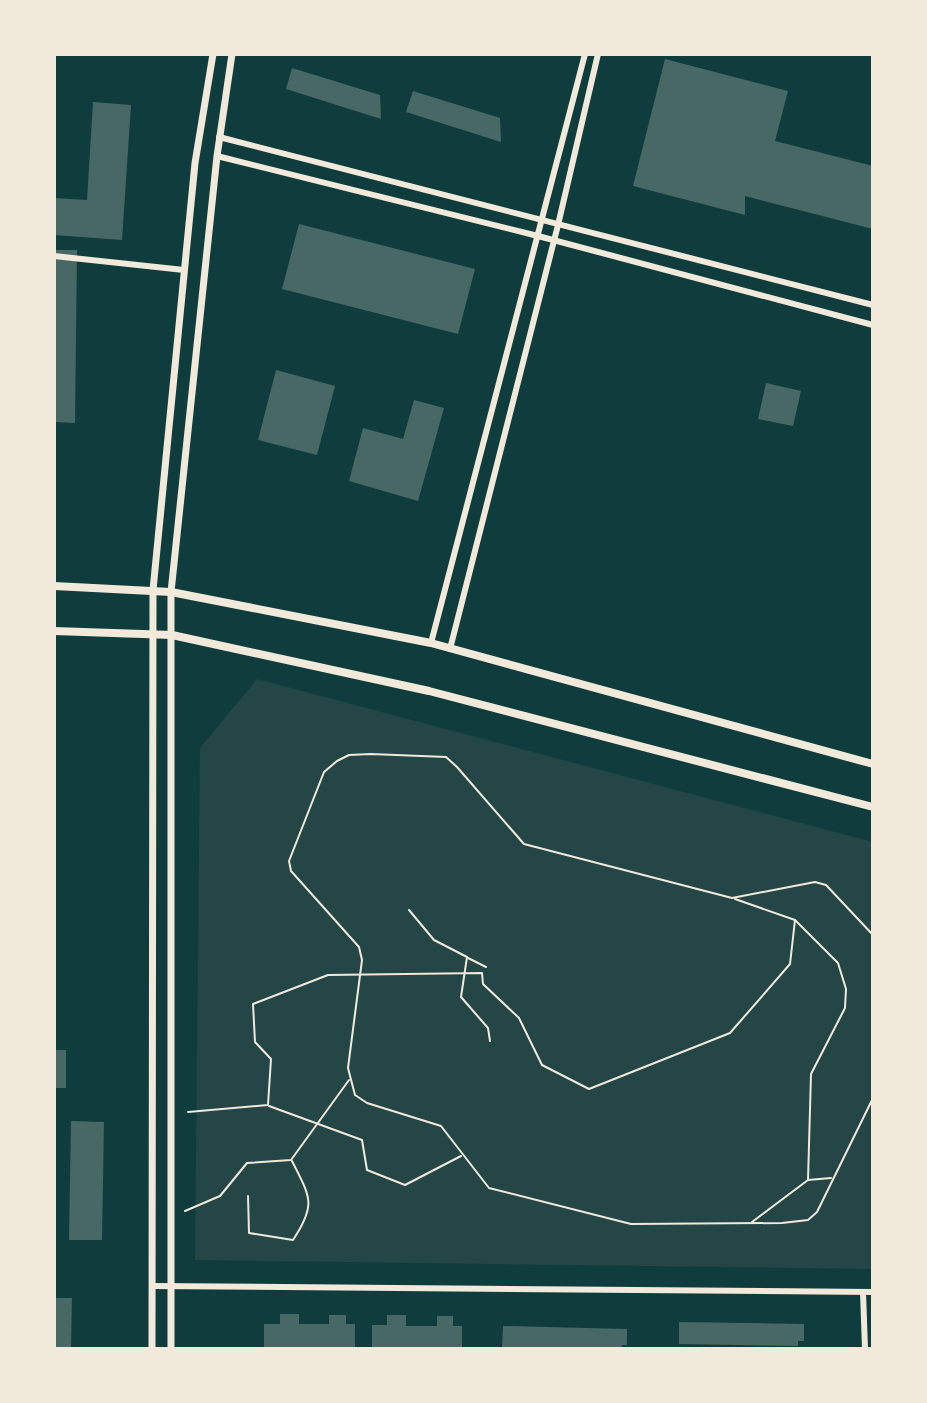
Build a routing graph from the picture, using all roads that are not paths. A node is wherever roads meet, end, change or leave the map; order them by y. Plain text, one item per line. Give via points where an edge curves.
1 (213, 54) edge
2 (232, 54) edge
3 (585, 54) edge
4 (598, 54) edge
5 (219, 137) junction
6 (217, 156) junction
7 (542, 221) junction
8 (558, 225) junction
9 (538, 236) junction
10 (553, 240) junction
11 (54, 256) edge
12 (184, 270) junction
13 (873, 305) edge
14 (873, 325) edge
15 (54, 586) edge
16 (153, 590) junction
17 (171, 592) junction
18 (54, 631) edge
19 (152, 634) junction
20 (172, 635) junction
21 (431, 643) junction
22 (450, 649) junction
23 (873, 764) edge
24 (873, 807) edge
25 (152, 1286) junction
26 (171, 1287) junction
27 (863, 1292) junction
28 (873, 1292) edge
29 (152, 1349) edge
30 (171, 1349) edge
31 (865, 1349) edge

1 - 12 street
2 - 5 street
3 - 7 street
4 - 8 street
5 - 6 street
5 - 7 street
6 - 9 street
6 - 17 street
7 - 8 street
7 - 9 street
8 - 10 street
8 - 13 street
9 - 10 street
9 - 21 street
10 - 14 street
10 - 22 street
11 - 12 street
12 - 16 street
15 - 16 main road
16 - 17 main road
16 - 19 street
17 - 20 street
17 - 21 main road
18 - 19 main road
19 - 20 main road
19 - 25 street
20 - 24 main road via 429,691
20 - 26 street
21 - 22 main road
22 - 23 main road
25 - 26 street
25 - 29 street
26 - 27 street
26 - 30 street
27 - 28 street
27 - 31 street

